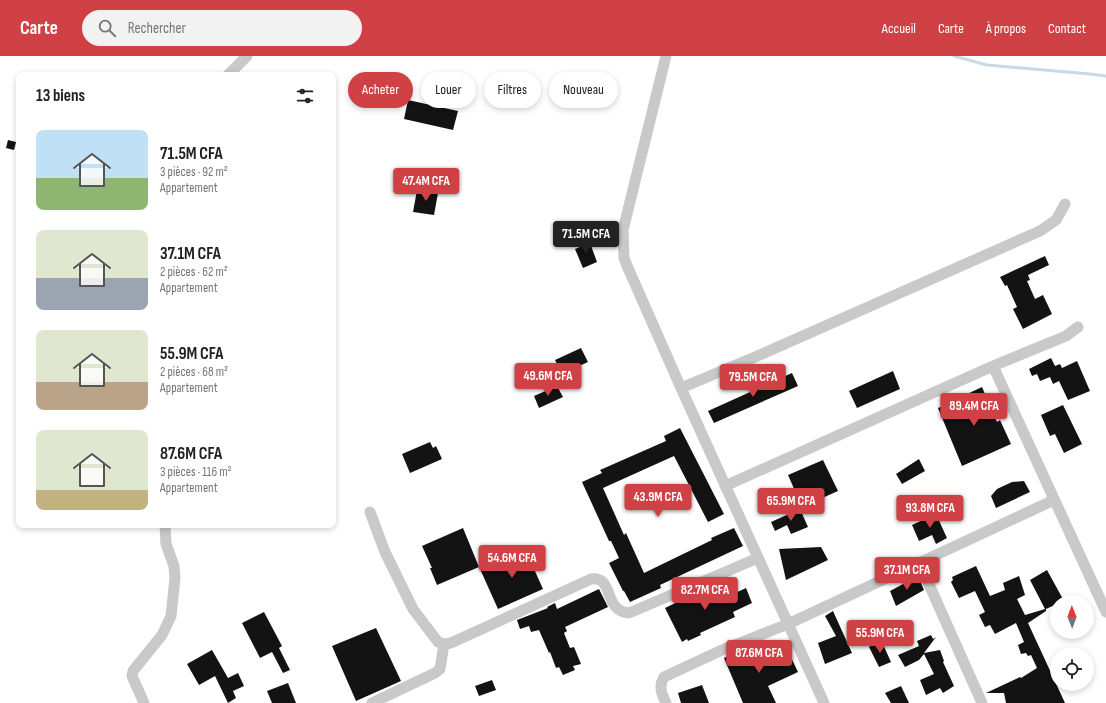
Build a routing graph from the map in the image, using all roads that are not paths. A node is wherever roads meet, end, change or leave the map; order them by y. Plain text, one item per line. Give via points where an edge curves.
1 (247, 56) edge
2 (666, 56) edge
3 (231, 72) edge
4 (1065, 204) dead end
5 (1078, 327) dead end
6 (992, 366) junction
7 (681, 388) junction
8 (725, 486) junction
9 (1054, 500) junction
10 (370, 512) dead end
11 (165, 528) edge
12 (758, 558) junction
13 (919, 562) junction
14 (1106, 612) edge
15 (788, 624) junction
16 (444, 644) junction
17 (144, 703) edge
18 (372, 703) edge
19 (666, 703) edge
20 (824, 703) edge
21 (982, 703) edge

1 - 3 street
2 - 7 street via 623,230 623,246 628,268
4 - 7 street via 1056,220 1040,231
5 - 6 street via 1066,336
6 - 8 street
6 - 9 street
7 - 8 street
8 - 12 street
9 - 13 street
9 - 14 street
10 - 16 street via 385,552 413,609 438,642
11 - 17 street via 166,544 174,566 174,599 171,616 162,635 133,671 132,676
12 - 15 street
12 - 16 street via 629,613 621,612 614,606 604,582 598,578 591,578 452,643
13 - 15 street
13 - 21 street
15 - 19 street via 722,650 664,677 660,682 660,690
15 - 20 street
16 - 18 street via 440,669 435,674

